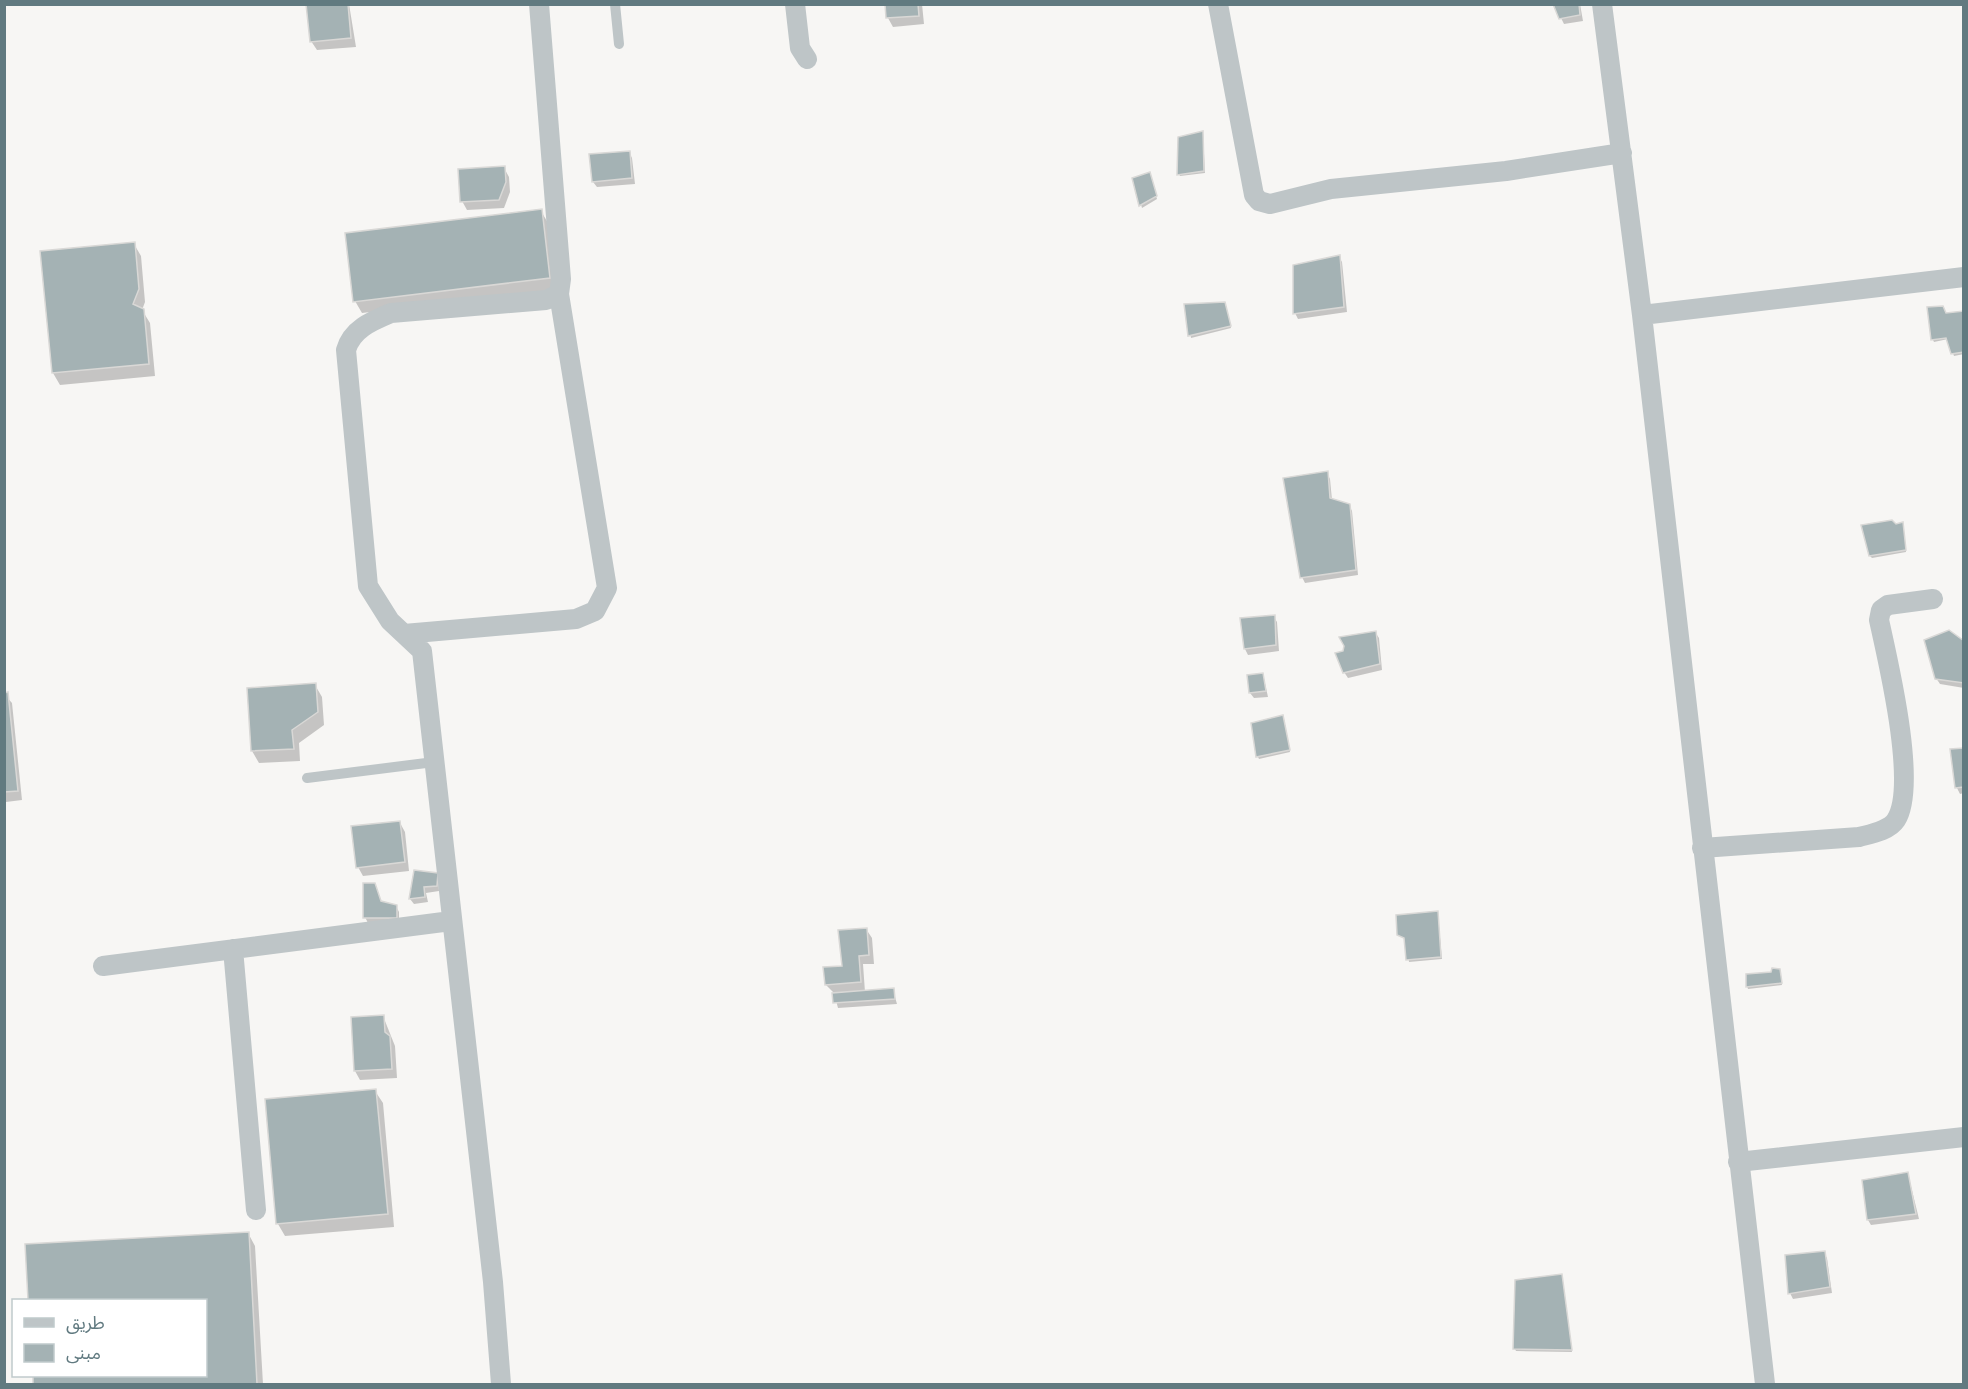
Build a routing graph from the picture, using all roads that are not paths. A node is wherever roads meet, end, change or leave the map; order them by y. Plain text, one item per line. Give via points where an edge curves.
1 (540, 4) edge
2 (615, 4) edge
3 (795, 4) edge
4 (1218, 4) edge
5 (1602, 4) edge
6 (619, 44) dead end
7 (807, 58) dead end
8 (1622, 153) junction
9 (1964, 277) edge
10 (559, 294) junction
11 (1642, 315) junction
12 (1933, 599) dead end
13 (404, 634) junction
14 (434, 762) junction
15 (307, 778) dead end
16 (1702, 848) junction
17 (451, 921) junction
18 (233, 949) junction
19 (103, 966) dead end
20 (1964, 1137) edge
21 (1738, 1162) junction
22 (256, 1210) dead end
23 (501, 1384) edge
24 (1765, 1384) edge

1 - 10 street
2 - 6 lane
3 - 7 street via 800,48
4 - 8 street via 1254,195 1259,201 1270,204 1331,189 1506,171
5 - 8 street
8 - 11 street
9 - 11 street
10 - 13 street via 607,588 595,610 576,619
10 - 13 street via 546,300 391,313 370,322 350,338 347,368 368,586 390,621
11 - 16 street
12 - 16 street via 1888,605 1881,610 1879,620 1894,686 1903,765 1902,807 1895,822 1859,837
13 - 14 street via 422,651
14 - 15 lane
14 - 17 street
16 - 21 street
17 - 18 street
17 - 23 street
18 - 19 street
18 - 22 street
20 - 21 street
21 - 24 street

